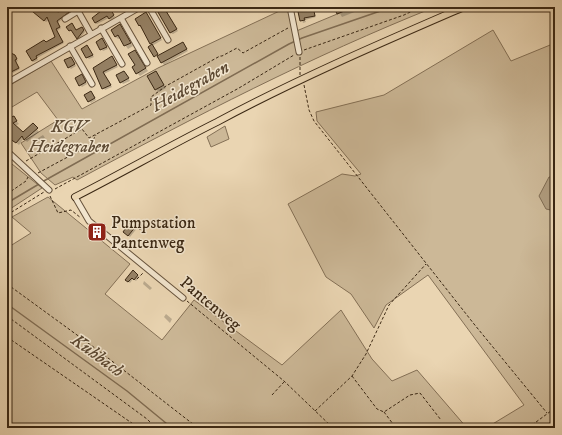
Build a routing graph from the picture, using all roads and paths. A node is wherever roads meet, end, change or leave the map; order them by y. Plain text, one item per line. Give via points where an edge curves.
1 (140, 7) edge
2 (149, 7) edge
3 (290, 7) edge
4 (421, 7) edge
5 (464, 7) edge
6 (121, 18) junction
7 (65, 19) dead end
8 (294, 24) junction
9 (101, 28) junction
10 (91, 34) junction
11 (168, 40) dead end
12 (70, 46) junction
13 (299, 52) junction
14 (147, 63) dead end
15 (122, 64) dead end
16 (302, 80) junction
17 (7, 82) edge
18 (92, 84) dead end
19 (97, 134) junction
20 (7, 151) edge
21 (23, 164) junction
22 (32, 173) junction
23 (47, 187) junction
24 (7, 194) edge
25 (75, 197) joint
26 (7, 215) edge
27 (92, 224) junction
28 (427, 264) junction
29 (147, 268) junction
30 (137, 279) dead end
31 (7, 284) edge
32 (183, 298) joint
33 (7, 316) edge
34 (7, 337) edge
35 (352, 376) junction
36 (284, 381) junction
37 (272, 394) dead end
38 (555, 408) edge
39 (315, 412) junction
40 (384, 412) junction
41 (547, 413) junction
42 (441, 420) dead end
43 (139, 428) edge
44 (156, 428) edge
45 (198, 428) edge
46 (332, 428) edge
47 (396, 428) edge
48 (528, 428) edge

1 - 6 street
2 - 11 street
3 - 8 street
4 - 13 path
5 - 16 main road
6 - 9 street
6 - 14 street
7 - 10 street via 78,10
8 - 13 street
8 - 19 path via 243,53 237,48 166,86 151,97 151,105
9 - 10 street
9 - 15 street
10 - 12 street
12 - 17 street
12 - 18 street
13 - 16 path via 298,69
13 - 23 path via 239,88 54,189
16 - 25 main road via 217,121
16 - 28 path via 314,121
19 - 21 path via 89,138 82,129
19 - 22 path via 90,145
20 - 21 street
21 - 22 street
22 - 23 street
22 - 24 path via 26,181
23 - 26 path
23 - 27 path via 58,213 71,210
25 - 27 street, Pantenweg via 84,216
27 - 29 street, Pantenweg
28 - 35 path via 388,304 366,354
28 - 41 path
29 - 30 path
29 - 32 street, Pantenweg
31 - 45 path
32 - 36 path, Pantenweg
33 - 44 path
34 - 43 path
35 - 39 path
35 - 40 path via 377,408
36 - 37 path
36 - 39 path, Pantenweg
38 - 41 path
39 - 46 path, Pantenweg
40 - 42 path via 410,395 420,393
40 - 47 path
41 - 48 path

